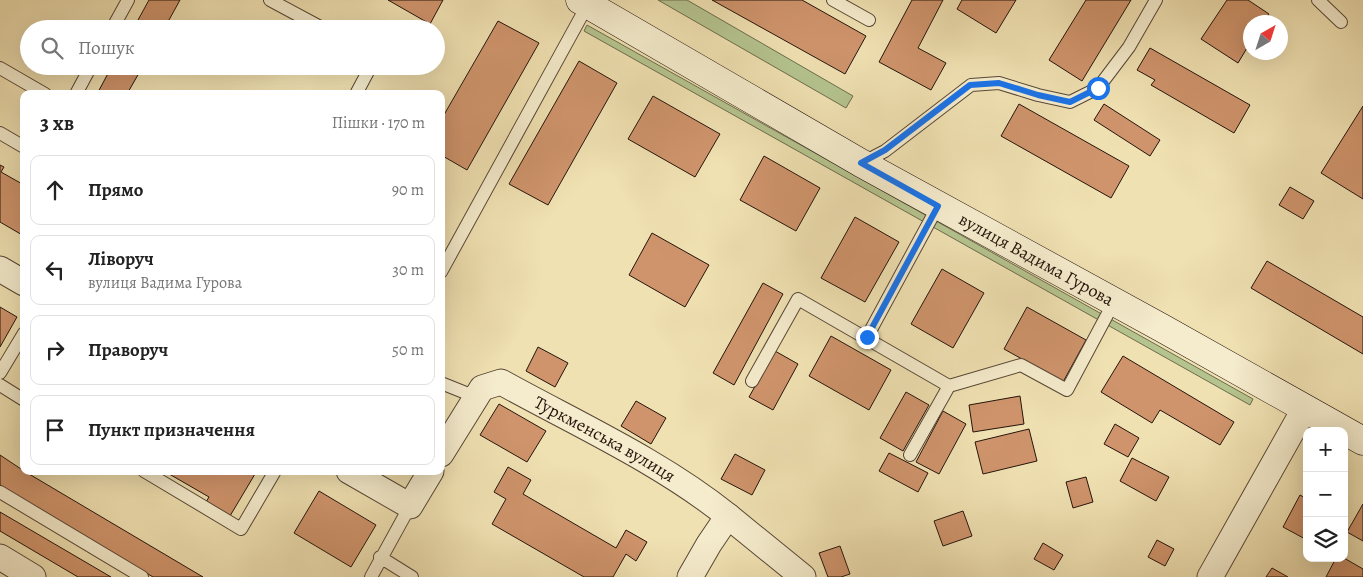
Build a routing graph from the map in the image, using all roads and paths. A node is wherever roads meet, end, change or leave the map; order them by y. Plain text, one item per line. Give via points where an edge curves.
1 (128, 0) edge
2 (270, 0) edge
3 (833, 0) edge
4 (1156, 0) edge
5 (1318, 0) edge
6 (584, 2) edge
7 (117, 20) edge
8 (307, 20) edge
9 (869, 20) dead end
10 (1341, 22) dead end
11 (0, 68) edge
12 (86, 75) edge
13 (366, 75) edge
14 (38, 90) edge
15 (78, 90) edge
16 (358, 90) edge
17 (0, 134) edge
18 (20, 145) edge
19 (861, 163) junction
20 (938, 206) junction
21 (445, 264) edge
22 (0, 269) edge
23 (20, 281) edge
24 (1114, 302) junction
25 (867, 337) junction
26 (20, 340) edge
27 (0, 373) edge
28 (752, 381) dead end
29 (445, 385) edge
30 (0, 386) edge
31 (950, 386) junction
32 (476, 397) junction
33 (20, 398) edge
34 (1305, 408) junction
35 (1363, 441) edge
36 (445, 447) edge
37 (910, 455) dead end
38 (151, 475) edge
39 (273, 475) edge
40 (356, 475) edge
41 (429, 475) edge
42 (0, 492) edge
43 (410, 506) junction
44 (728, 516) junction
45 (0, 557) edge
46 (380, 557) junction
47 (34, 577) edge
48 (142, 577) edge
49 (371, 577) edge
50 (412, 577) edge
51 (690, 577) edge
52 (803, 577) edge
53 (1210, 577) edge

1 - 7 lane
2 - 8 lane
3 - 9 lane
4 - 19 lane via 1129,47 1098,88 1070,102 999,83 970,85 885,150
5 - 10 lane
6 - 19 street, вулиця Вадима Гурова
6 - 21 lane
11 - 14 lane
12 - 15 lane
13 - 16 lane
17 - 18 lane
19 - 20 street, вулиця Вадима Гурова
20 - 24 street, вулиця Вадима Гурова
20 - 25 lane
22 - 23 street
24 - 31 lane via 1067,390 1021,365
24 - 34 street, вулиця Вадима Гурова
25 - 28 lane via 798,299
25 - 31 lane
26 - 27 lane
29 - 32 lane
30 - 33 lane
31 - 37 lane
32 - 36 street, Туркменська вулиця
32 - 44 street, Туркменська вулиця via 482,388 501,382 698,492
34 - 35 street, вулиця Вадима Гурова
34 - 53 street
38 - 39 lane via 241,529
40 - 43 street
41 - 43 street
42 - 48 lane
43 - 46 lane
44 - 51 street
44 - 52 street, Туркменська вулиця
45 - 47 street
46 - 49 lane
46 - 50 lane

